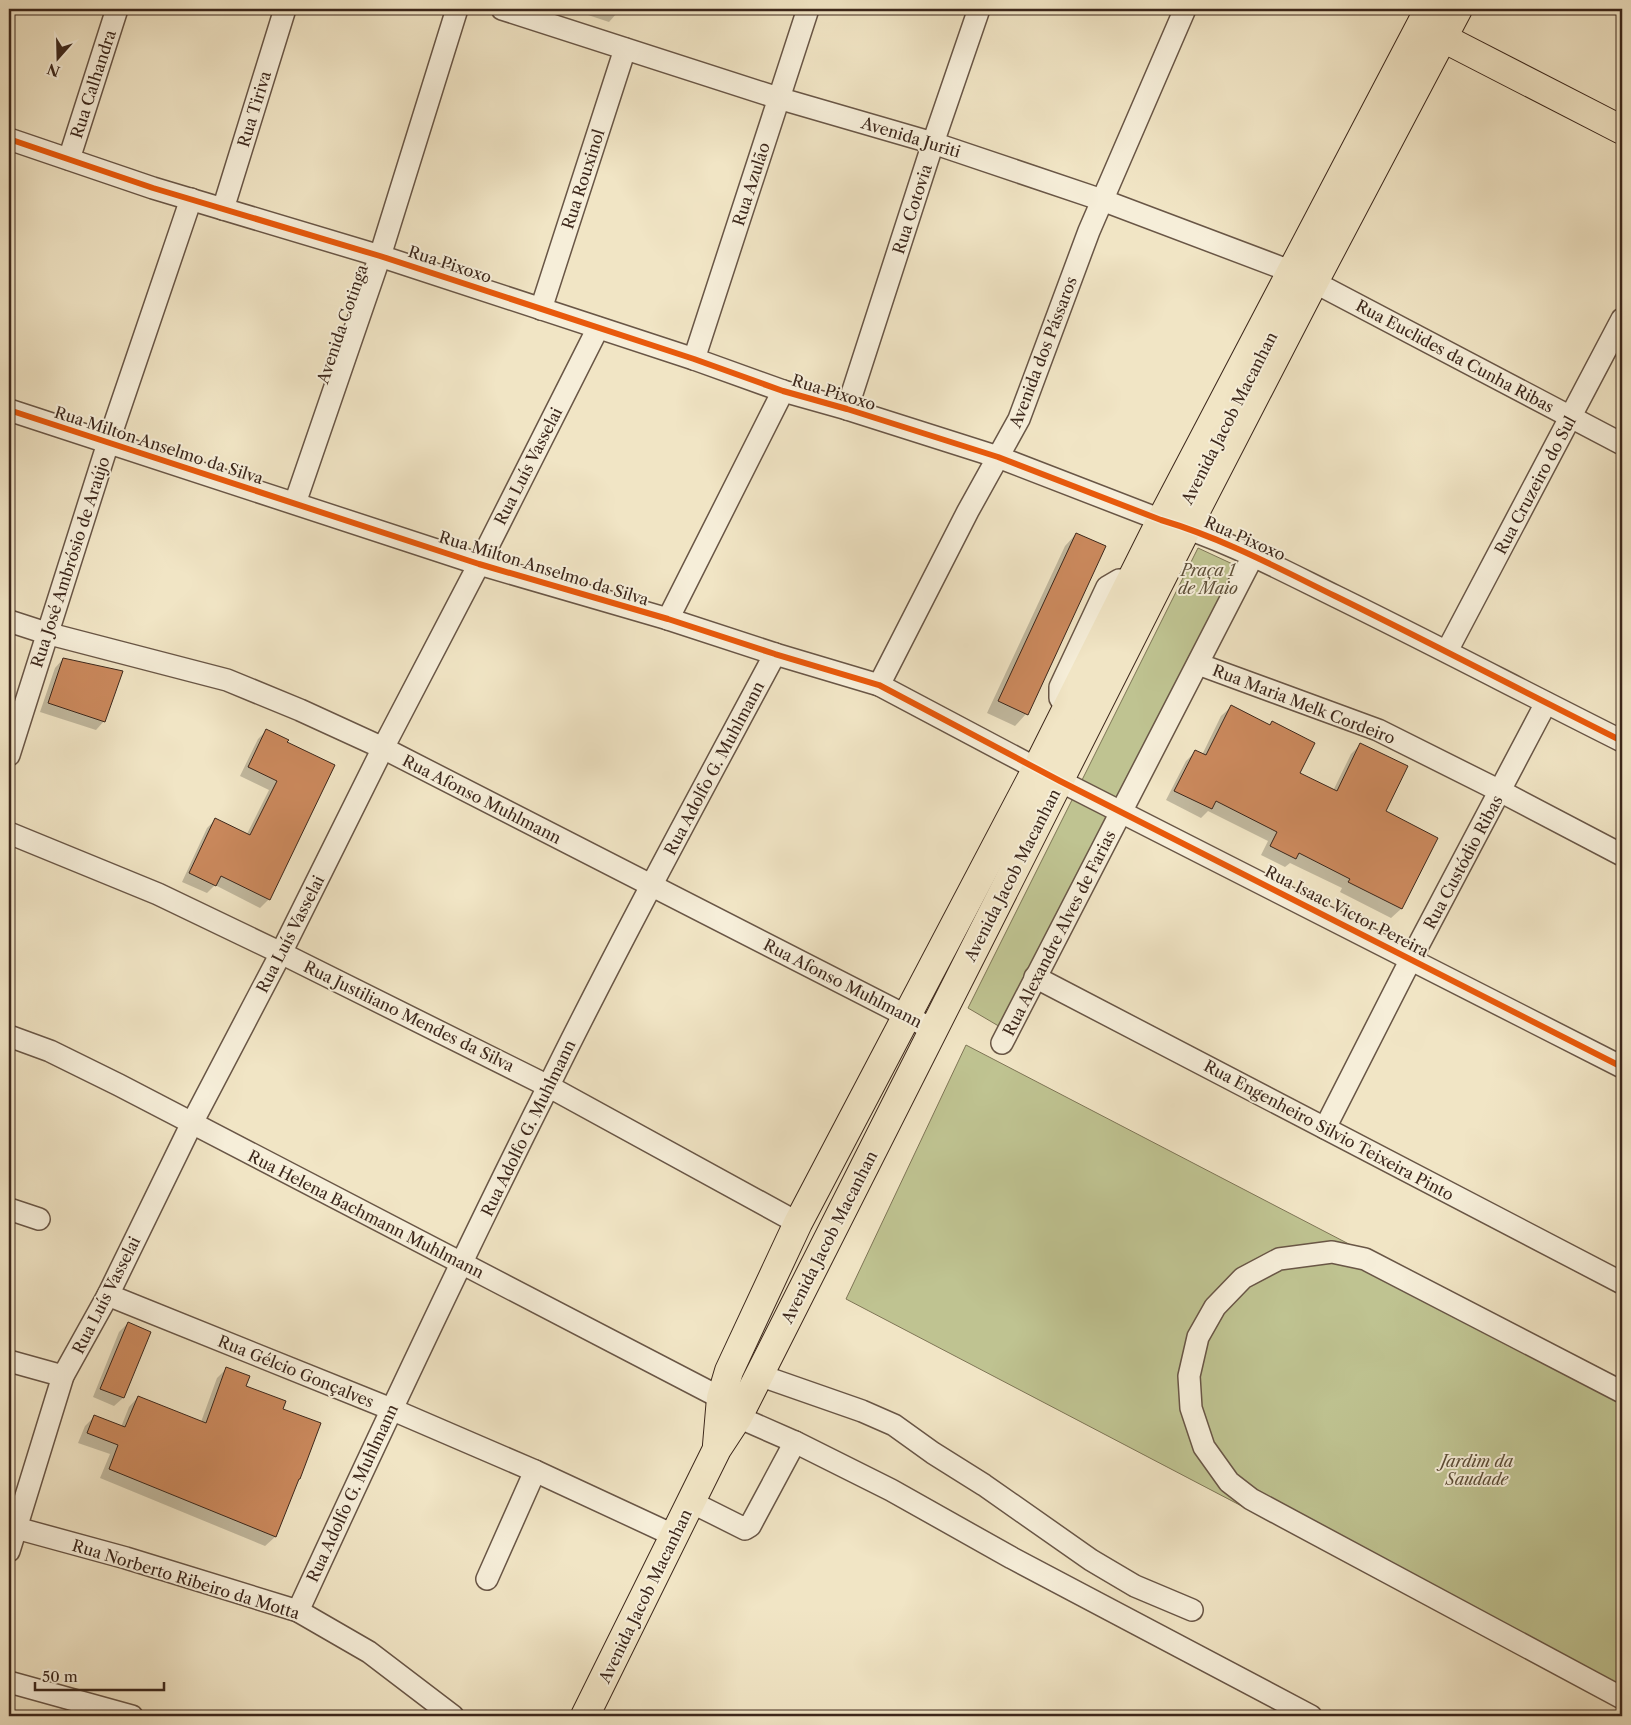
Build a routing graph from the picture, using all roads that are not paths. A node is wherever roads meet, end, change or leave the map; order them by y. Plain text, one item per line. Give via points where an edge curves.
1 (117, 9) edge
2 (285, 9) edge
3 (457, 9) edge
4 (502, 9) edge
5 (808, 9) edge
6 (979, 9) edge
7 (1184, 9) edge
8 (1429, 9) edge
9 (1458, 9) edge
10 (1443, 38) junction
11 (625, 49) junction
12 (778, 98) junction
13 (1622, 130) edge
14 (9, 139) edge
15 (933, 144) junction
16 (69, 159) junction
17 (191, 199) junction
18 (1102, 200) junction
19 (223, 209) junction
20 (380, 256) junction
21 (1302, 277) junction
22 (541, 309) junction
23 (1622, 319) edge
24 (598, 328) junction
25 (694, 359) junction
26 (783, 391) junction
27 (847, 409) junction
28 (9, 410) edge
29 (1572, 417) junction
30 (108, 443) junction
31 (1622, 444) edge
32 (998, 457) junction
33 (295, 503) junction
34 (1161, 520) junction
35 (1188, 528) junction
36 (1253, 556) junction
37 (479, 564) junction
38 (668, 619) junction
39 (9, 621) edge
40 (46, 633) junction
41 (1447, 651) junction
42 (775, 654) junction
43 (1198, 664) junction
44 (879, 685) junction
45 (1546, 703) junction
46 (1622, 741) edge
47 (383, 748) junction
48 (9, 755) edge
49 (1048, 775) junction
50 (1500, 791) junction
51 (1122, 812) junction
52 (9, 833) edge
53 (1622, 855) edge
54 (651, 885) junction
55 (282, 953) junction
56 (1411, 959) junction
57 (1035, 977) junction
58 (906, 1017) junction
59 (934, 1030) junction
60 (9, 1036) edge
61 (1002, 1043) dead end
62 (1622, 1066) edge
63 (548, 1086) junction
64 (192, 1123) junction
65 (1325, 1128) junction
66 (9, 1209) edge
67 (39, 1219) dead end
68 (798, 1223) junction
69 (461, 1263) junction
70 (1622, 1283) edge
71 (108, 1295) junction
72 (9, 1361) edge
73 (63, 1376) junction
74 (756, 1381) junction
75 (1622, 1392) edge
76 (729, 1408) junction
77 (392, 1409) junction
78 (795, 1442) junction
79 (535, 1471) junction
80 (691, 1502) junction
81 (12, 1527) edge
82 (676, 1536) junction
83 (9, 1551) edge
84 (487, 1579) dead end
85 (1192, 1610) dead end
86 (298, 1611) junction
87 (9, 1682) edge
88 (1622, 1698) edge
89 (431, 1710) edge
90 (132, 1716) edge
91 (453, 1716) edge
92 (586, 1716) edge
93 (1311, 1716) edge

1 - 16 street, Rua Calhandra
2 - 19 street, Rua Tiriva
3 - 20 street, Avenida Cotinga
4 - 11 street, Avenida Juriti
5 - 12 street, Rua Azulão
6 - 15 street, Rua Cotovia
7 - 18 street, Avenida dos Pássaros
8 - 21 main road, Avenida Jacob Macanhan
9 - 10 main road, Avenida Jacob Macanhan
10 - 13 main road
10 - 21 main road, Avenida Jacob Macanhan
11 - 12 street, Avenida Juriti
11 - 22 street, Rua Rouxinol
12 - 15 street, Avenida Juriti
12 - 25 street, Rua Azulão
14 - 16 street, Rua Pixoxo
15 - 18 street, Avenida Juriti
15 - 27 street, Rua Cotovia
16 - 17 street, Rua Pixoxo
17 - 19 street, Rua Pixoxo
17 - 30 street, Rua José Ambrósio de Araújo
18 - 21 street, Avenida Juriti
18 - 32 street, Avenida dos Pássaros via 1019,418
19 - 20 street, Rua Pixoxo
20 - 22 street, Rua Pixoxo
20 - 33 street, Avenida Cotinga
21 - 29 street, Rua Euclides da Cunha Ribas
21 - 34 main road, Avenida Jacob Macanhan
21 - 35 main road, Avenida Jacob Macanhan
22 - 24 street, Rua Pixoxo
23 - 29 street, Rua Cruzeiro do Sul
24 - 25 street, Rua Pixoxo
24 - 37 street, Rua Luís Vasselai
25 - 26 street, Rua Pixoxo
26 - 27 street, Rua Pixoxo
26 - 38 street
27 - 32 street, Rua Pixoxo
28 - 30 street, Rua Milton Anselmo da Silva
29 - 31 street, Rua Euclides da Cunha Ribas
29 - 41 street, Rua Cruzeiro do Sul
30 - 33 street, Rua Milton Anselmo da Silva
30 - 40 street, Rua José Ambrósio de Araújo
32 - 34 street, Rua Pixoxo
32 - 44 street, Avenida dos Pássaros
33 - 37 street, Rua Milton Anselmo da Silva
34 - 35 street, Rua Pixoxo
34 - 49 main road, Avenida Jacob Macanhan via 1068,708
35 - 36 street, Rua Pixoxo
35 - 49 main road, Avenida Jacob Macanhan
36 - 41 street, Rua Pixoxo
36 - 43 street, Rua Alexandre Alves de Farias
37 - 38 street, Rua Milton Anselmo da Silva
37 - 47 street, Rua Luís Vasselai
38 - 42 street, Rua Milton Anselmo da Silva
39 - 40 street, Rua Afonso Muhlmann
40 - 47 street, Rua Afonso Muhlmann via 227,680
40 - 48 street, Rua José Ambrósio de Araújo
41 - 45 street, Rua Pixoxo
42 - 44 street, Rua Milton Anselmo da Silva
42 - 54 street, Rua Adolfo G. Muhlmann
43 - 50 street, Rua Maria Melk Cordeiro via 1378,730
43 - 51 street, Rua Alexandre Alves de Farias
44 - 49 street, Rua Milton Anselmo da Silva
45 - 46 street, Rua Pixoxo
45 - 50 street, Rua Custódio Ribas
47 - 54 street, Rua Afonso Muhlmann
47 - 55 street, Rua Luís Vasselai
49 - 51 street, Rua Isaac Victor Pereira
49 - 58 main road, Avenida Jacob Macanhan
49 - 59 main road, Avenida Jacob Macanhan
50 - 53 street, Rua Maria Melk Cordeiro
50 - 56 street, Rua Custódio Ribas
51 - 56 street, Rua Isaac Victor Pereira
51 - 57 street, Rua Alexandre Alves de Farias
52 - 55 street, Rua Justiliano Mendes da Silva via 158,894
54 - 58 street, Rua Afonso Muhlmann
54 - 63 street, Rua Adolfo G. Muhlmann
55 - 63 street, Rua Justiliano Mendes da Silva
55 - 64 street, Rua Luís Vasselai
56 - 62 street, Rua Isaac Victor Pereira
56 - 65 street, Rua Custódio Ribas
57 - 61 street, Rua Alexandre Alves de Farias
57 - 65 street, Rua Engenheiro Silvio Teixeira Pinto
58 - 59 street, Rua Afonso Muhlmann
58 - 68 main road, Avenida Jacob Macanhan
59 - 74 main road, Avenida Jacob Macanhan
60 - 64 street, Rua Helena Bachmann Muhlmann via 50,1051
63 - 68 street, Rua Justiliano Mendes da Silva
63 - 69 street, Rua Adolfo G. Muhlmann
64 - 69 street, Rua Helena Bachmann Muhlmann
64 - 71 street, Rua Luís Vasselai
65 - 70 street, Rua Engenheiro Silvio Teixeira Pinto
66 - 67 street
68 - 76 main road, Avenida Jacob Macanhan via 725,1383
69 - 76 street, Rua Helena Bachmann Muhlmann
69 - 77 street, Rua Adolfo G. Muhlmann
71 - 73 street, Rua Luís Vasselai
71 - 77 street, Rua Gélcio Gonçalves
72 - 73 street
73 - 81 street, Rua Luís Vasselai
74 - 76 main road via 733,1396
74 - 85 street via 894,1424 1091,1560 1135,1586
75 - 88 street via 1365,1259 1332,1252 1279,1260 1243,1278 1215,1307 1198,1337 1190,1376 1191,1408 1204,1447 1229,1482 1251,1499
76 - 78 street, Rua Helena Bachmann Muhlmann
76 - 80 main road, Avenida Jacob Macanhan via 717,1449
77 - 79 street, Rua Gélcio Gonçalves
77 - 86 street, Rua Adolfo G. Muhlmann
78 - 80 street via 750,1526 745,1529
78 - 93 street, Rua Helena Bachmann Muhlmann via 891,1490 1012,1558
79 - 82 street, Rua Gélcio Gonçalves
79 - 84 street
80 - 82 main road, Avenida Jacob Macanhan
81 - 83 street, Rua Luís Vasselai
81 - 86 street, Rua Norberto Ribeiro da Motta
82 - 92 main road, Avenida Jacob Macanhan
86 - 89 street, Rua Norberto Ribeiro da Motta via 369,1652
87 - 90 street
89 - 91 street, Rua Norberto Ribeiro da Motta

